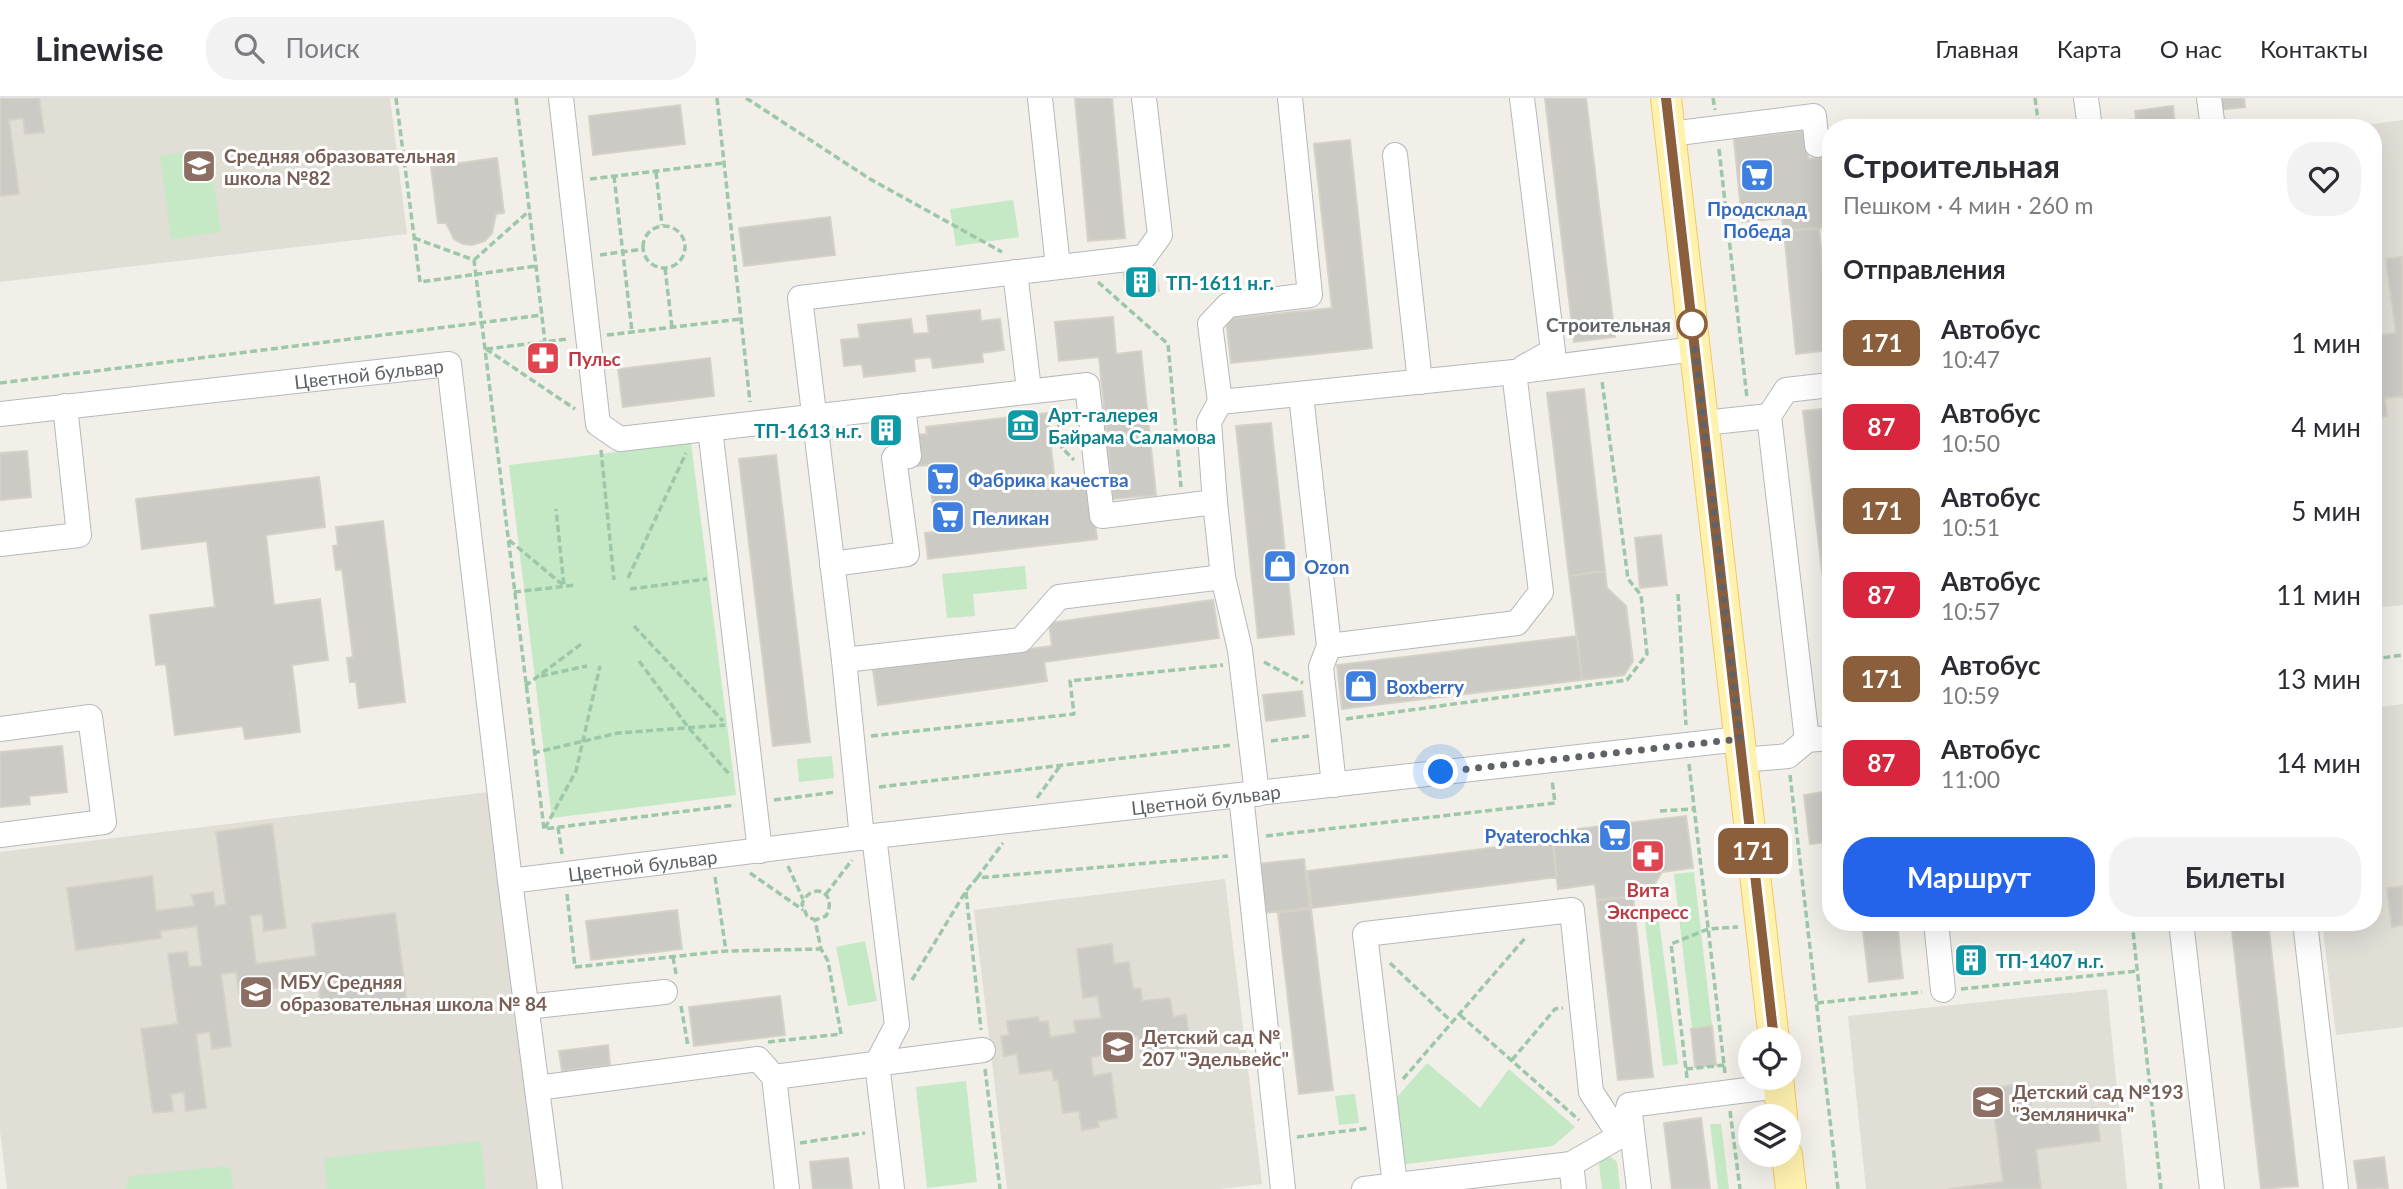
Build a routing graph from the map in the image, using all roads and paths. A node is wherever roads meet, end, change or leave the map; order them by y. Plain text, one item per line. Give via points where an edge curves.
1 (396, 98) edge
2 (516, 98) edge
3 (561, 98) edge
4 (717, 98) edge
5 (746, 98) edge
6 (1040, 98) edge
7 (1145, 98) edge
8 (1290, 98) edge
9 (1522, 98) edge
10 (1666, 98) edge
11 (2035, 98) edge
12 (2087, 98) edge
13 (2209, 98) edge
14 (2038, 119) edge
15 (2089, 119) edge
16 (2212, 119) edge
17 (1670, 134) junction
18 (1817, 145) dead end
19 (1395, 155) dead end
20 (724, 163) junction
21 (656, 171) junction
22 (614, 176) junction
23 (570, 181) junction
24 (529, 211) junction
25 (662, 225) junction
26 (414, 238) junction
27 (643, 249) junction
28 (623, 251) junction
29 (579, 257) junction
30 (474, 260) junction
31 (536, 266) junction
32 (1068, 266) junction
33 (665, 268) junction
34 (1022, 271) junction
35 (475, 274) junction
36 (542, 315) junction
37 (741, 319) junction
38 (672, 327) junction
39 (632, 332) junction
40 (589, 337) junction
41 (545, 342) junction
42 (1695, 349) junction
43 (1600, 361) junction
44 (1514, 372) junction
45 (1420, 382) junction
46 (0, 383) edge
47 (1822, 386) edge
48 (1029, 390) junction
49 (1301, 395) junction
50 (1056, 402) dead end
51 (1220, 402) junction
52 (65, 406) junction
53 (903, 406) junction
54 (0, 414) edge
55 (1769, 416) junction
56 (814, 417) junction
57 (1704, 423) junction
58 (598, 424) junction
59 (752, 424) junction
60 (704, 430) junction
61 (1099, 488) junction
62 (1214, 502) junction
63 (1183, 506) junction
64 (556, 509) dead end
65 (508, 539) dead end
66 (0, 544) edge
67 (832, 564) junction
68 (727, 576) junction
69 (1223, 577) junction
70 (628, 578) dead end
71 (614, 580) dead end
72 (576, 585) dead end
73 (564, 586) junction
74 (630, 589) dead end
75 (514, 592) dead end
76 (1678, 594) dead end
77 (634, 626) dead end
78 (584, 642) dead end
79 (1329, 646) junction
80 (2403, 655) edge
81 (1237, 657) junction
82 (2382, 658) edge
83 (844, 660) junction
84 (639, 661) dead end
85 (587, 666) dead end
86 (600, 666) dead end
87 (539, 677) junction
88 (525, 686) dead end
89 (1323, 694) junction
90 (736, 724) junction
91 (688, 727) junction
92 (1328, 728) junction
93 (0, 729) edge
94 (851, 738) junction
95 (1819, 739) edge
96 (583, 742) junction
97 (1251, 743) junction
98 (1687, 745) junction
99 (1741, 750) junction
100 (533, 754) dead end
101 (1549, 761) junction
102 (1334, 785) junction
103 (1249, 795) junction
104 (755, 802) junction
105 (1694, 809) junction
106 (1660, 811) dead end
107 (544, 829) dead end
108 (0, 835) edge
109 (864, 838) junction
110 (1246, 846) junction
111 (765, 858) junction
112 (714, 874) dead end
113 (510, 881) junction
114 (569, 891) dead end
115 (826, 894) junction
116 (803, 899) junction
117 (803, 910) junction
118 (1546, 914) junction
119 (815, 920) junction
120 (1738, 927) dead end
121 (1708, 929) junction
122 (1937, 931) edge
123 (2133, 931) edge
124 (2182, 931) edge
125 (2306, 931) edge
126 (1366, 941) junction
127 (821, 949) junction
128 (726, 951) junction
129 (672, 957) junction
130 (2137, 971) junction
131 (1943, 990) junction
132 (674, 991) junction
133 (1816, 1003) dead end
134 (526, 1007) junction
135 (1582, 1007) junction
136 (895, 1009) junction
137 (1459, 1014) junction
138 (1452, 1022) junction
139 (1773, 1027) edge
140 (767, 1042) dead end
141 (983, 1050) dead end
142 (689, 1051) dead end
143 (1512, 1060) junction
144 (877, 1063) junction
145 (1725, 1065) junction
146 (1686, 1069) junction
147 (774, 1077) junction
148 (1676, 1081) dead end
149 (537, 1088) junction
150 (1742, 1090) edge
151 (1728, 1093) junction
152 (1385, 1100) junction
153 (1629, 1105) junction
154 (1579, 1120) dead end
155 (1388, 1126) junction
156 (875, 1131) dead end
157 (1620, 1136) junction
158 (1278, 1139) junction
159 (782, 1145) junction
160 (1571, 1164) junction
161 (1788, 1167) edge
162 (1395, 1185) junction
163 (550, 1189) edge
164 (787, 1189) edge
165 (892, 1189) edge
166 (1283, 1189) edge
167 (1364, 1189) edge
168 (1574, 1189) edge
169 (1639, 1189) edge
170 (1740, 1189) edge
171 (1791, 1189) edge
172 (2161, 1189) edge
173 (2212, 1189) edge
174 (2336, 1189) edge

1 - 26 path
2 - 24 path
3 - 23 street
4 - 20 path
5 - 34 path via 870,179 1004,253
6 - 32 street
7 - 32 street via 1160,235 1144,257
8 - 51 street via 1310,295 1228,305 1210,324
9 - 44 street via 1553,351
10 - 17 main road
11 - 14 path
12 - 15 street
13 - 16 street
17 - 18 street via 1814,116
17 - 42 main road
19 - 45 street
20 - 21 path
20 - 37 path
21 - 22 path
21 - 25 path
22 - 23 path
22 - 28 path
23 - 29 street
24 - 30 path
24 - 31 path
25 - 27 path via 649,232
25 - 33 path via 676,229 685,248 679,261
26 - 30 path
26 - 35 path via 420,282
27 - 28 path
27 - 33 path via 652,264
28 - 29 path
28 - 39 path
29 - 40 street
30 - 35 path
31 - 35 path
31 - 36 path
32 - 34 street
32 - 63 path via 1168,344
33 - 38 path
34 - 48 street
34 - 56 street via 800,298
36 - 41 path
36 - 46 path
37 - 38 path
37 - 59 path
38 - 39 path
39 - 40 path
40 - 41 path
40 - 58 street
41 - 58 path via 486,349
42 - 43 street
42 - 57 main road
43 - 44 street
43 - 92 path via 1628,579 1642,594 1647,654 1627,680
44 - 45 street
44 - 79 street via 1541,592 1517,623
45 - 49 street
47 - 55 street via 1786,390
48 - 53 street
48 - 61 street via 1087,385
49 - 51 street
49 - 79 street
50 - 61 path via 1062,448
51 - 62 street via 1209,422
52 - 54 street, Цветной бульвар
52 - 66 street via 79,535
52 - 113 street, Цветной бульвар via 449,364
53 - 56 street
53 - 67 street via 909,456 894,458 907,554
55 - 57 street
55 - 95 street
56 - 59 street
56 - 67 street
57 - 99 main road
58 - 60 street via 620,439
58 - 71 path
59 - 60 street
60 - 68 street
60 - 70 path
61 - 63 street via 1102,516
62 - 63 street
62 - 69 street
64 - 73 path
65 - 73 path
67 - 83 street
68 - 74 path
68 - 90 street
69 - 81 street
69 - 83 street via 1059,597 1021,640
72 - 73 path
73 - 75 path
76 - 98 path
77 - 90 path
78 - 87 path
79 - 89 street via 1321,667
80 - 82 path
81 - 89 path
81 - 94 path via 1070,681 1074,714
81 - 97 street
83 - 94 street
84 - 91 path
85 - 87 path
86 - 96 path
87 - 88 path
89 - 92 street
90 - 91 path
90 - 104 street
91 - 96 path via 618,733
91 - 104 path
92 - 97 path
92 - 102 street
93 - 108 street via 90,717 104,822
94 - 109 street
95 - 99 street, Цветной бульвар via 1788,756
96 - 100 path
96 - 107 path via 576,771
97 - 103 street
98 - 99 street, Цветной бульвар
98 - 101 street, Цветной бульвар
98 - 105 path
99 - 139 main road
101 - 102 street, Цветной бульвар
101 - 110 path via 1555,803
102 - 103 street, Цветной бульвар
103 - 109 street, Цветной бульвар
103 - 110 street
104 - 111 street
105 - 106 path
105 - 121 path
109 - 111 street, Цветной бульвар
109 - 115 path
109 - 136 street
110 - 136 path via 976,878
110 - 158 street
111 - 113 street, Цветной бульвар
111 - 116 path
111 - 117 path
112 - 128 path
113 - 134 street
114 - 129 path via 575,967
115 - 116 path via 814,891
115 - 119 path via 831,908
116 - 117 path
117 - 119 path
118 - 126 street via 1365,934
118 - 135 street via 1573,911
118 - 137 path
119 - 127 path
120 - 121 path
121 - 145 path
121 - 146 path via 1671,944
122 - 131 street
123 - 130 path
124 - 173 street
125 - 174 street
126 - 138 path
126 - 152 street
127 - 128 path
127 - 140 path via 828,961 841,1034
128 - 129 path
129 - 132 path
130 - 131 path
130 - 172 path
131 - 133 path
132 - 134 street
132 - 142 path
134 - 149 street
135 - 143 path via 1555,1009
135 - 157 street via 1591,1092
136 - 144 street via 897,1025
137 - 138 path
137 - 143 path
138 - 152 path
141 - 144 street
143 - 154 path
144 - 147 street
144 - 165 street
145 - 146 path
145 - 151 path
146 - 148 path via 1687,1080
147 - 149 street via 758,1059
147 - 159 street
149 - 163 street
150 - 151 street
151 - 153 street
151 - 170 path
152 - 155 street
153 - 157 street
153 - 169 street
155 - 158 path
155 - 162 street
156 - 159 path
157 - 160 street
158 - 166 street
159 - 164 street
160 - 162 street
160 - 168 street
161 - 171 main road
162 - 167 street

